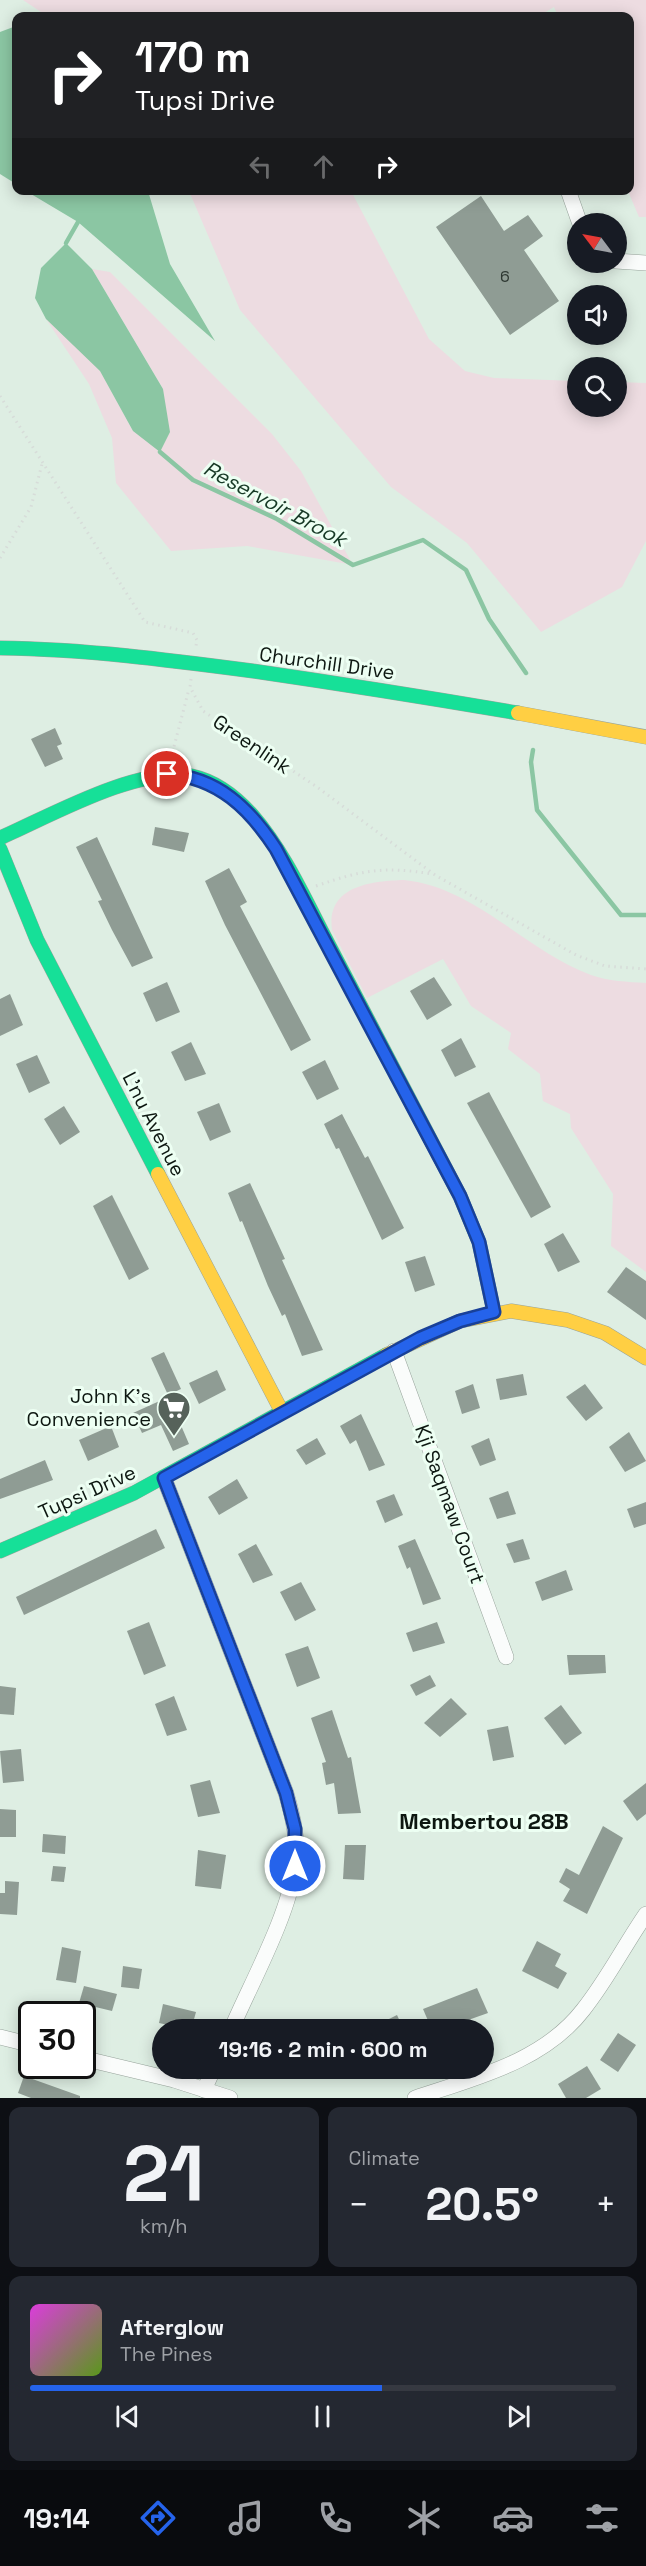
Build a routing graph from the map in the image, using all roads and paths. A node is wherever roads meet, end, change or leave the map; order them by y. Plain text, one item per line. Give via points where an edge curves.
1 (570, 195) edge
2 (576, 213) edge
3 (627, 262) edge
4 (646, 263) edge
5 (0, 396) edge
6 (43, 462) junction
7 (0, 558) edge
8 (0, 648) edge
9 (193, 663) junction
10 (190, 687) junction
11 (646, 737) edge
12 (167, 774) junction
13 (0, 838) edge
14 (0, 849) edge
15 (435, 875) junction
16 (300, 892) junction
17 (646, 969) edge
18 (494, 1312) junction
19 (394, 1351) junction
20 (646, 1358) edge
21 (282, 1412) junction
22 (164, 1478) junction
23 (0, 1551) edge
24 (506, 1657) dead end
25 (646, 1914) edge
26 (236, 2019) edge
27 (0, 2037) edge
28 (18, 2042) edge
29 (96, 2062) edge
30 (209, 2079) edge
31 (204, 2090) junction
32 (230, 2098) edge
33 (415, 2098) edge

1 - 2 street
3 - 4 street
5 - 6 path
6 - 7 path via 31,507
6 - 9 path via 145,622 193,633 197,640
8 - 9 street, Churchill Drive via 91,651
9 - 10 path
9 - 11 street, Churchill Drive via 369,688
10 - 12 path
10 - 15 path, Greenlink via 203,711 317,787
12 - 13 street via 136,779
12 - 16 street via 208,783 242,804 261,826
14 - 21 street, L'nu Avenue via 37,940
15 - 16 path via 400,868 366,870
15 - 17 path, Greenlink via 576,955 605,966
16 - 18 street via 460,1196 479,1242
18 - 19 street, Tupsi Drive via 450,1324
18 - 20 street, Tupsi Drive via 523,1312 567,1320 605,1333
19 - 21 street, Tupsi Drive
19 - 24 street, Kji Saqmaw Court
21 - 22 street, Tupsi Drive
22 - 23 street, Tupsi Drive
22 - 26 street via 286,1793 295,1829 290,1892
25 - 33 street via 600,1988 562,2033 514,2063
27 - 28 street
29 - 31 street
30 - 31 street
31 - 32 street

